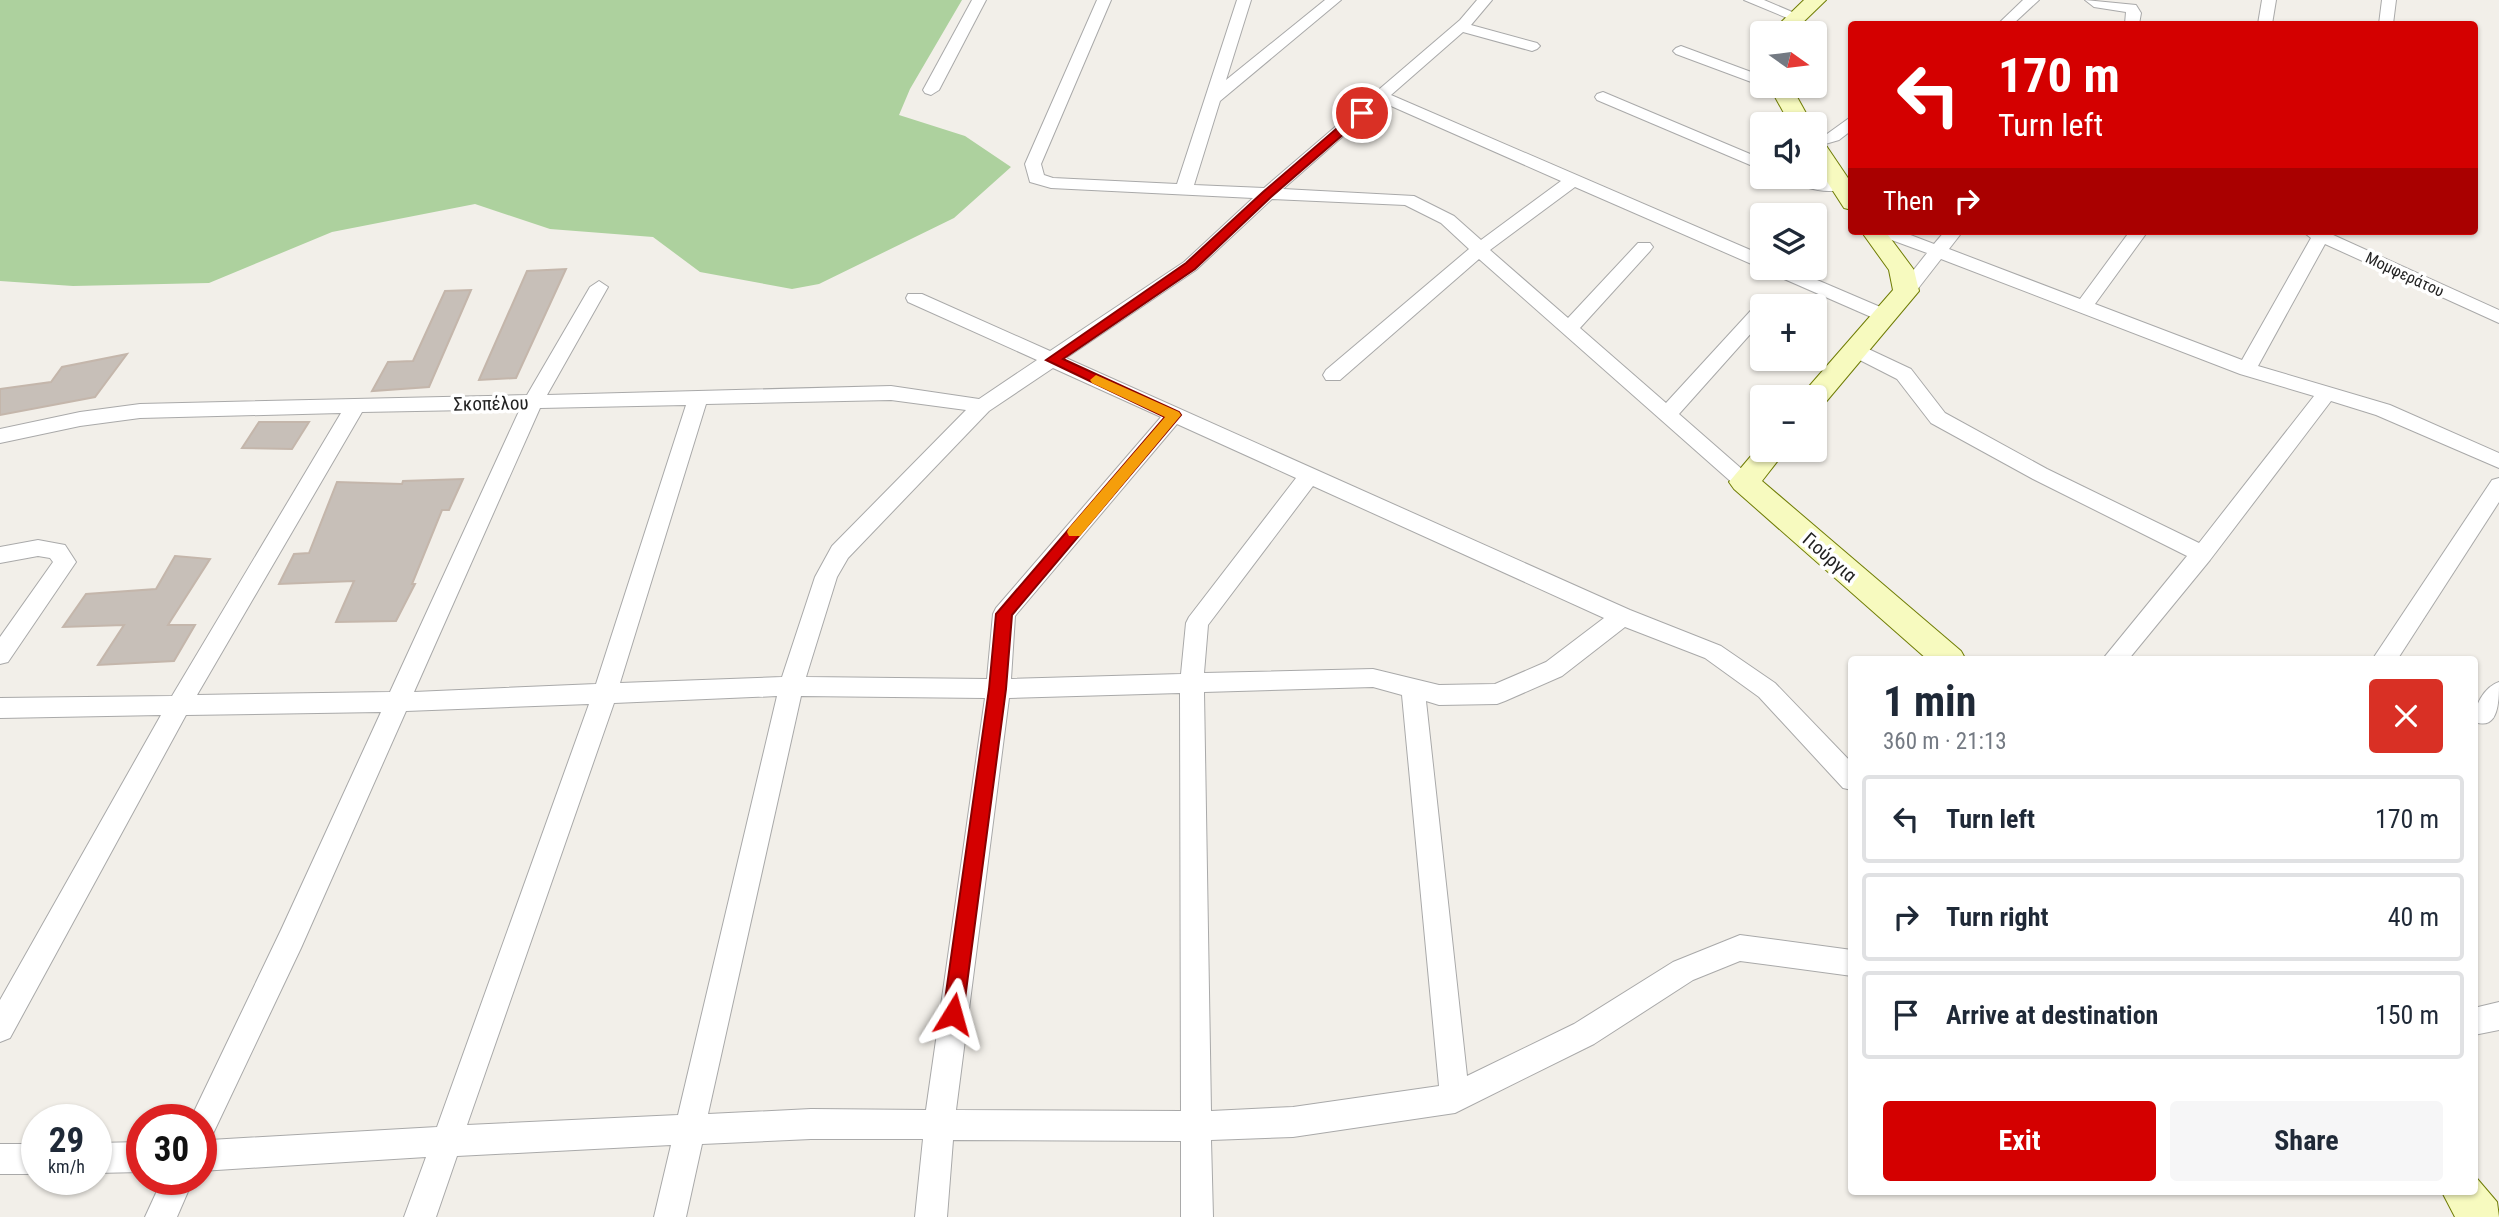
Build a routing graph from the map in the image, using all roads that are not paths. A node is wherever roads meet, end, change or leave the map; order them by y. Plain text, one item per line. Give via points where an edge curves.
1 (979, 0) edge
2 (1104, 0) edge
3 (1244, 0) edge
4 (1334, 0) edge
5 (1485, 0) edge
6 (1751, 0) edge
7 (1816, 0) edge
8 (2032, 0) edge
9 (2092, 0) edge
10 (2269, 0) edge
11 (2389, 0) edge
12 (1797, 18) junction
13 (1794, 21) edge
14 (2008, 21) edge
15 (2133, 21) edge
16 (2265, 21) edge
17 (2386, 21) edge
18 (1461, 27) junction
19 (1532, 46) dead end
20 (1681, 51) dead end
21 (1750, 76) edge
22 (931, 90) dead end
23 (1381, 96) junction
24 (1603, 97) dead end
25 (1212, 100) junction
26 (1848, 124) edge
27 (1827, 139) edge
28 (1750, 160) edge
29 (1827, 164) edge
30 (1573, 180) junction
31 (1827, 188) edge
32 (1184, 190) junction
33 (1267, 194) junction
34 (1845, 194) edge
35 (1876, 235) edge
36 (1895, 235) edge
37 (1950, 235) edge
38 (2136, 235) edge
39 (2318, 235) edge
40 (2323, 235) edge
41 (1644, 247) dead end
42 (1479, 250) junction
43 (1937, 250) junction
44 (1750, 257) edge
45 (1802, 280) edge
46 (599, 287) dead end
47 (1906, 291) junction
48 (915, 298) dead end
49 (2084, 306) junction
50 (1885, 316) junction
51 (2499, 317) edge
52 (1750, 323) edge
53 (1568, 329) junction
54 (1855, 349) junction
55 (1052, 360) junction
56 (2247, 369) junction
57 (1333, 375) dead end
58 (1825, 385) edge
59 (2328, 391) junction
60 (699, 396) junction
61 (533, 402) junction
62 (982, 406) junction
63 (355, 407) junction
64 (1667, 414) junction
65 (1174, 415) junction
66 (0, 436) edge
67 (2499, 461) edge
68 (1762, 462) edge
69 (1310, 474) junction
70 (1744, 482) junction
71 (2499, 485) edge
72 (2202, 554) junction
73 (0, 555) edge
74 (1622, 617) junction
75 (0, 655) edge
76 (1945, 656) edge
77 (2116, 656) edge
78 (2387, 656) edge
79 (1192, 681) junction
80 (791, 686) junction
81 (1413, 688) junction
82 (998, 689) junction
83 (2499, 692) edge
84 (605, 693) junction
85 (398, 702) junction
86 (178, 707) junction
87 (0, 708) edge
88 (2484, 715) dead end
89 (1848, 776) edge
90 (1848, 962) edge
91 (2499, 1016) edge
92 (2478, 1021) edge
93 (0, 1028) edge
94 (1455, 1098) junction
95 (213, 1104) edge
96 (939, 1123) junction
97 (1198, 1126) junction
98 (692, 1128) junction
99 (446, 1141) junction
100 (217, 1155) edge
101 (0, 1159) edge
102 (21, 1159) edge
103 (171, 1195) edge
104 (2465, 1195) edge
105 (161, 1217) edge
106 (420, 1217) edge
107 (670, 1217) edge
108 (931, 1217) edge
109 (1197, 1217) edge
110 (2482, 1217) edge

1 - 22 street
2 - 32 street via 1033,164 1036,178 1051,183
3 - 25 street
4 - 25 street
5 - 18 street
6 - 12 street
7 - 12 street
8 - 14 street
9 - 15 street via 2131,8
10 - 16 street
11 - 17 street
12 - 13 street
18 - 19 street
18 - 23 street
20 - 21 street
23 - 30 street
23 - 33 street
24 - 28 street
25 - 32 street
26 - 27 street
29 - 34 street
30 - 42 street
30 - 44 street
31 - 34 street
32 - 33 street
33 - 42 street via 1408,200 1443,214
33 - 55 street via 1190,266
35 - 47 street via 1901,270
36 - 43 street
37 - 43 street
38 - 49 street
39 - 56 street
40 - 51 street, Μομφεράτου
41 - 53 street
42 - 53 street
42 - 57 street
43 - 47 street
43 - 49 street
45 - 50 street
46 - 61 street
47 - 50 street
48 - 55 street
49 - 56 street
50 - 54 street
52 - 64 street
53 - 64 street
54 - 58 street
54 - 72 street via 1904,374 1938,418
55 - 62 street
55 - 65 street
56 - 59 street
59 - 67 street
59 - 72 street
60 - 61 street, Σκοπέλου
60 - 62 street, Σκοπέλου via 913,394
60 - 84 street
61 - 63 street, Σκοπέλου
61 - 85 street
62 - 80 street via 840,552 826,577
63 - 66 street, Σκοπέλου via 140,411
63 - 86 street
64 - 70 street
65 - 69 street
65 - 82 street via 1004,614
68 - 70 street
69 - 74 street
69 - 79 street via 1197,624
70 - 76 street, Γιούργια
71 - 78 street
72 - 77 street
73 - 75 street via 37,548 57,551 65,562
74 - 81 street via 1554,669 1497,694 1440,695
74 - 89 street via 1713,652 1768,690
79 - 81 street via 1373,678
79 - 82 street
79 - 97 street
80 - 82 street
80 - 84 street
80 - 98 street
81 - 94 street
82 - 96 street
83 - 88 street
84 - 85 street
84 - 99 street
85 - 86 street
85 - 95 street
86 - 87 street
86 - 93 street
90 - 94 street via 1740,948 1683,971 1584,1034
91 - 92 street
94 - 97 street via 1293,1122
96 - 97 street
96 - 98 street
96 - 108 street
97 - 109 street
98 - 99 street
98 - 107 street
99 - 100 street
99 - 106 street
101 - 102 street
103 - 105 street
104 - 110 street

